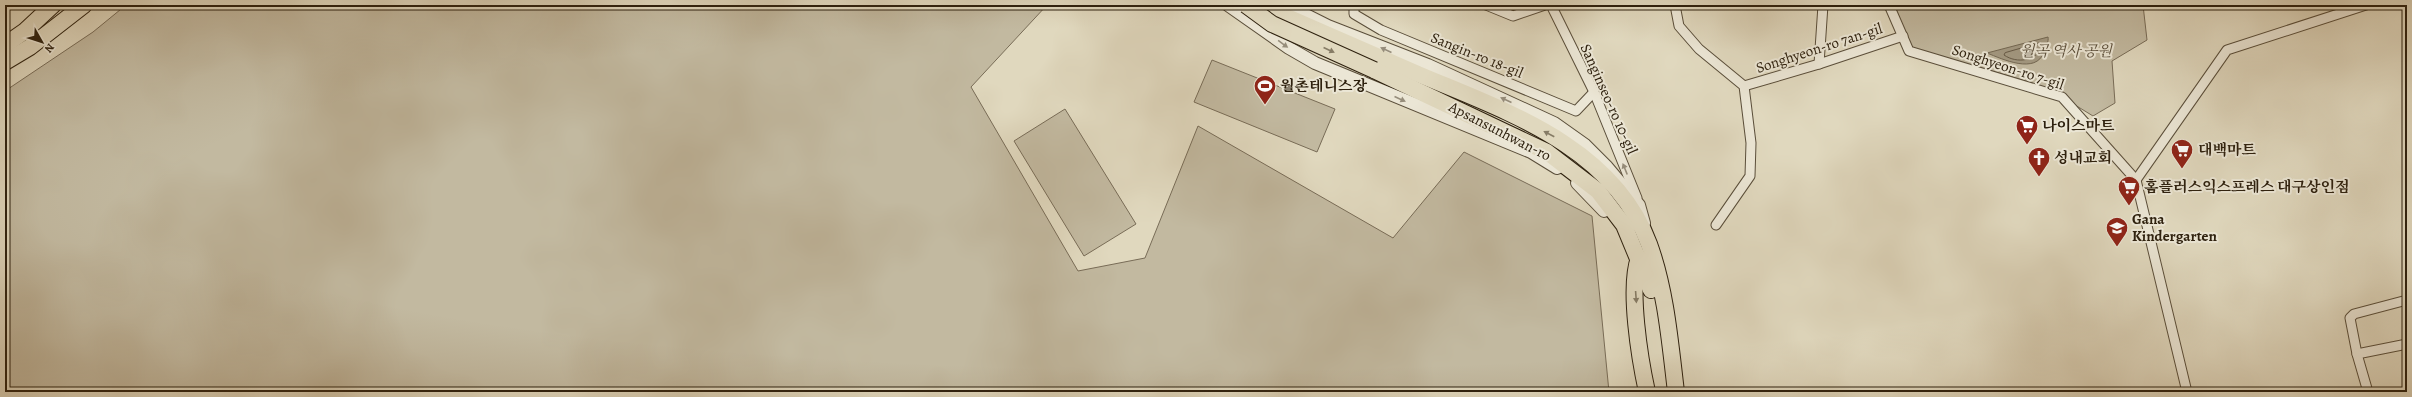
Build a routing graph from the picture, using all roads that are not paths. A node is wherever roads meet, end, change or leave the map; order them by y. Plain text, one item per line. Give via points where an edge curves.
1 (84, 5) edge
2 (1228, 5) edge
3 (1246, 5) edge
4 (1267, 5) edge
5 (1286, 5) edge
6 (1354, 5) edge
7 (1486, 5) edge
8 (1544, 5) edge
9 (1551, 5) edge
10 (1675, 5) edge
11 (1823, 5) edge
12 (1888, 5) edge
13 (2366, 5) edge
14 (48, 9) edge
15 (1264, 30) junction
16 (1902, 36) junction
17 (5, 37) edge
18 (5, 45) edge
19 (5, 62) edge
20 (1378, 64) junction
21 (1819, 64) junction
22 (1744, 86) junction
23 (1594, 92) junction
24 (2136, 180) junction
25 (1639, 205) junction
26 (1716, 225) dead end
27 (1644, 252) junction
28 (2407, 300) edge
29 (2407, 344) edge
30 (2357, 354) junction
31 (1647, 392) edge
32 (1666, 392) edge
33 (1676, 392) edge
34 (1682, 392) edge
35 (2187, 392) edge
36 (2368, 392) edge

1 - 19 highway via 30,47
2 - 15 street
3 -> 20 highway, Apsansunhwan-ro, bridge via 1272,24
4 - 15 street
4 - 20 highway, Apsansunhwan-ro
25 -> 5 street via 1585,145 1554,123 1428,65 1328,26
6 - 23 street, Sangin-ro 18-gil via 1354,14 1381,30 1576,111
7 - 8 street via 1513,16
9 - 23 street, Sanginseo-ro 10-gil
10 - 22 street, Songhyeon-ro 7an-gil via 1678,26 1699,48
11 - 21 street
12 - 16 street, Songhyeon-ro 7-gil
13 - 24 street via 2227,50
14 - 17 highway
14 - 18 highway via 25,31
15 -> 27 street via 1315,63 1531,152 1552,164 1598,203 1616,227
16 - 21 street, Songhyeon-ro 7an-gil
16 - 24 street, Songhyeon-ro 7-gil via 1909,51 2062,97
20 - 27 highway, Apsansunhwan-ro via 1547,152 1598,192
21 - 22 street, Songhyeon-ro 7an-gil
22 - 26 street, Songhyeon-ro 7an-gil via 1751,143 1750,176
25 -> 23 street, Sanginseo-ro 10-gil
24 - 35 street, Songhyeon-ro 7-gil
25 - 27 street
27 -> 31 highway via 1636,267 1635,286 1638,334
27 - 32 highway, Apsansunhwan-ro via 1656,304
27 - 33 highway, Apsansunhwan-ro via 1665,305
27 - 34 highway via 1662,272 1668,287
28 - 30 street via 2354,314 2350,318
29 - 30 street
30 - 36 street

